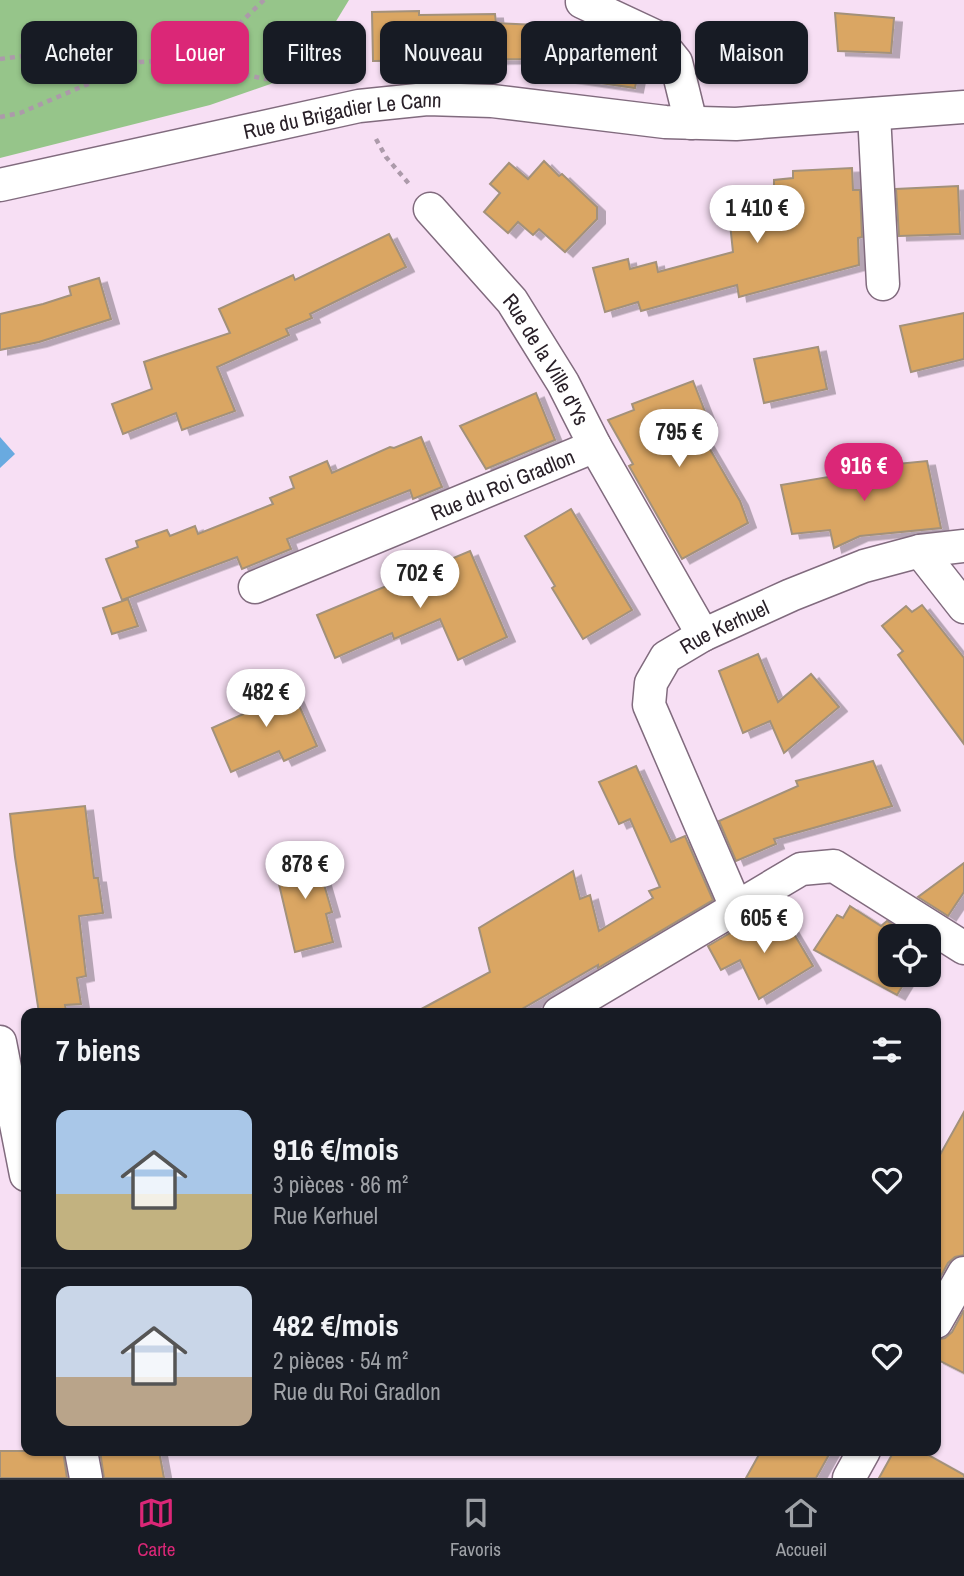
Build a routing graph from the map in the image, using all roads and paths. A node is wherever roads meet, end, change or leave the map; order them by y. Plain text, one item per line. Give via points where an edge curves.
1 (264, 0) edge
2 (582, 2) dead end
3 (242, 21) edge
4 (0, 59) edge
5 (151, 61) edge
6 (140, 62) junction
7 (359, 106) junction
8 (964, 107) edge
9 (874, 114) junction
10 (0, 117) edge
11 (691, 122) junction
12 (0, 185) edge
13 (430, 209) joint
14 (883, 284) dead end
15 (595, 446) junction
16 (964, 546) edge
17 (920, 551) junction
18 (254, 587) dead end
19 (964, 607) edge
20 (704, 635) junction
21 (736, 907) junction
22 (964, 948) edge
23 (567, 1008) edge
24 (0, 1042) edge
25 (21, 1149) edge
26 (964, 1273) edge
27 (941, 1313) edge
28 (82, 1456) edge
29 (861, 1456) edge
30 (86, 1478) edge
31 (849, 1478) edge

1 - 3 path
2 - 11 street via 655,36 676,62
4 - 6 path via 63,51
5 - 6 path
6 - 10 path via 20,113
7 - 11 street, Rue du Brigadier Le Cann via 427,99 492,101
7 - 12 street, Rue du Brigadier Le Cann
7 - 13 path via 386,157
8 - 9 street, Rue du Brigadier Le Cann
9 - 11 street, Rue du Brigadier Le Cann via 736,124
9 - 14 street
13 - 15 street, Rue de la Ville d'Ys via 512,301 563,383
15 - 18 street, Rue du Roi Gradlon
15 - 20 street, Rue de la Ville d'Ys
16 - 17 street, Rue Kerhuel
17 - 19 street
17 - 20 street, Rue Kerhuel via 864,565
20 - 21 street, Rue Kerhuel via 666,657 652,683 649,705
21 - 22 street via 801,869 834,866
21 - 23 street
24 - 25 street
26 - 27 street
28 - 30 street
29 - 31 street

